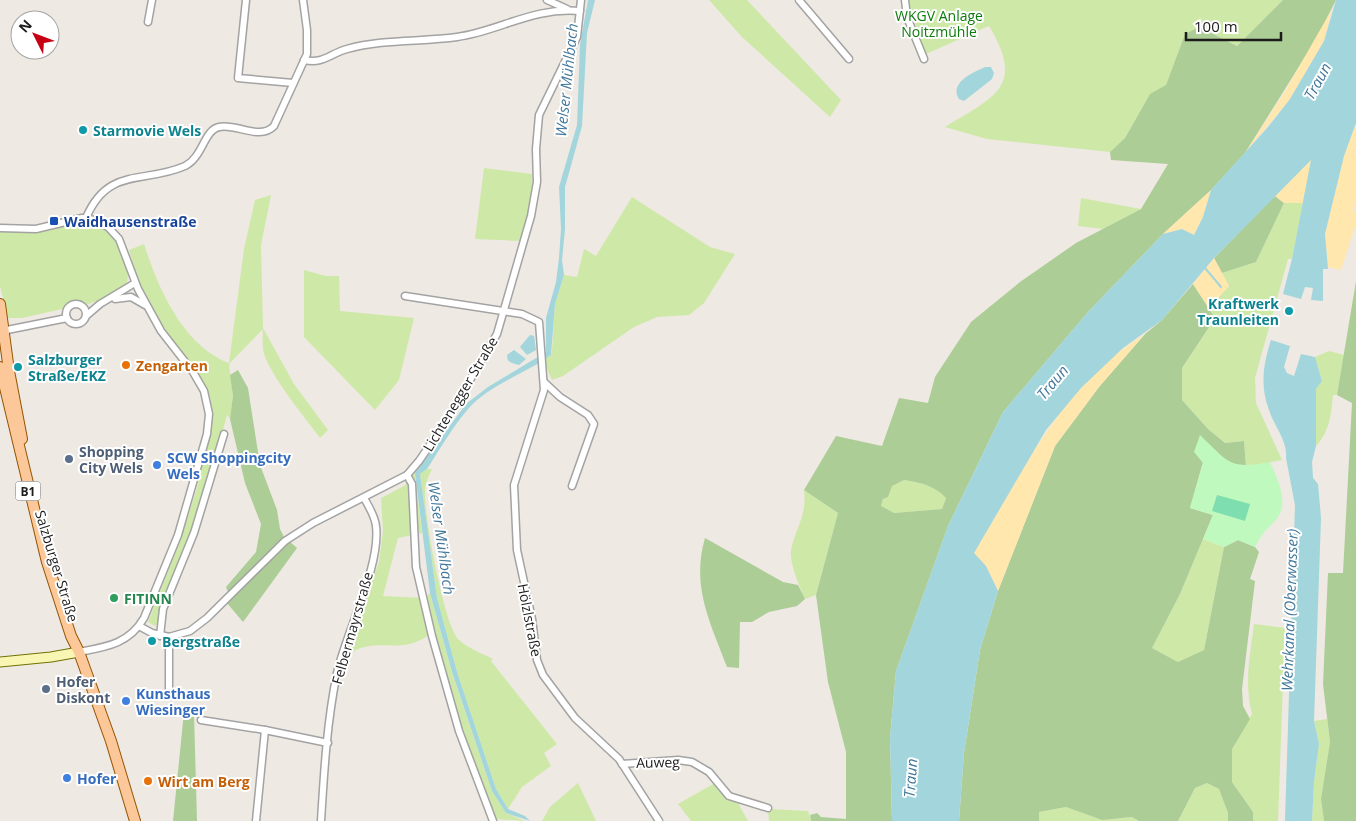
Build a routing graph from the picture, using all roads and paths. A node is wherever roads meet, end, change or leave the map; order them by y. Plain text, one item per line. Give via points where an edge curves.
1 (152, 0) edge
2 (246, 0) edge
3 (303, 0) edge
4 (547, 0) edge
5 (581, 0) edge
6 (799, 0) edge
7 (905, 0) edge
8 (568, 10) junction
9 (580, 11) junction
10 (148, 22) dead end
11 (849, 59) dead end
12 (924, 59) dead end
13 (304, 60) junction
14 (293, 83) junction
15 (86, 218) junction
16 (0, 228) edge
17 (136, 286) junction
18 (406, 296) dead end
19 (130, 297) junction
20 (112, 299) junction
21 (0, 304) edge
22 (100, 304) junction
23 (146, 305) junction
24 (82, 306) junction
25 (505, 311) junction
26 (86, 316) junction
27 (67, 318) junction
28 (2, 331) edge
29 (0, 367) edge
30 (544, 382) junction
31 (224, 434) dead end
32 (407, 475) junction
33 (572, 486) dead end
34 (364, 498) junction
35 (139, 626) junction
36 (160, 636) junction
37 (169, 637) junction
38 (80, 652) junction
39 (0, 662) edge
40 (169, 692) dead end
41 (200, 720) dead end
42 (265, 730) junction
43 (328, 743) junction
44 (622, 764) junction
45 (768, 808) dead end
46 (135, 821) edge
47 (256, 821) edge
48 (322, 821) edge
49 (493, 821) edge
50 (659, 821) edge

1 - 10 street
2 - 14 street via 238,78
3 - 13 street via 308,48
4 - 8 street
5 - 9 street, Lichtenegger Straße
6 - 11 street
7 - 12 street via 907,17
8 - 9 street
8 - 13 street via 534,14 459,37 385,43 346,50 318,62
9 - 25 street, Lichtenegger Straße via 577,37 540,115 537,182 531,216
13 - 14 street
14 - 15 street via 272,129 259,132 216,127 208,135 198,156 189,163 113,184 102,192
15 - 16 street via 36,229
15 - 17 street via 108,226 119,239
17 - 19 street
17 - 20 street
17 - 23 street
18 - 25 street
19 - 20 street
19 - 23 street
20 - 22 street
21 - 28 main road, Salzburger Straße / B1
22 - 24 street
22 - 26 street
23 - 35 street via 170,344 200,381 208,402 209,424 178,535
24 - 26 street
24 - 27 street via 71,305
25 - 30 street, Hölzlstraße via 528,316 540,325
25 - 32 street, Lichtenegger Straße via 486,355 443,426
26 - 27 street via 76,324
27 - 28 street
28 - 38 main road, Salzburger Straße / B1 via 25,451
29 - 38 main road, Salzburger Straße / B1 via 41,543 71,636
30 - 33 street via 588,415 594,424
30 - 44 street, Hölzlstraße via 542,398 514,484 517,550 536,654 543,675 575,718
31 - 36 street via 194,533 163,609
32 - 34 street, Lichtenegger Straße
32 - 49 street via 412,484 416,567 432,636 459,731
34 - 37 street, Lichtenegger Straße via 285,541 207,618 190,631
34 - 43 street, Felbermayrstraße via 374,519 376,538 368,575 337,674
35 - 36 street, Lichtenegger Straße
35 - 38 street via 120,642
36 - 37 street, Lichtenegger Straße
37 - 40 street
38 - 39 street
38 - 46 main road, Salzburger Straße / B1
41 - 42 street
42 - 43 street
42 - 47 street
43 - 48 street, Felbermayrstraße
44 - 45 street, Auweg via 692,762 709,772 729,796
44 - 50 street, Hölzlstraße

